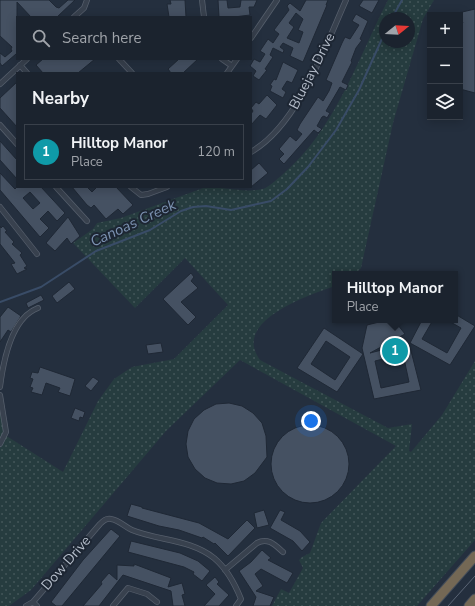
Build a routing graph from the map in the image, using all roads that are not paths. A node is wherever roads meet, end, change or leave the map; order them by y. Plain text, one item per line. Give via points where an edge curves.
1 (88, 0) edge
2 (202, 0) edge
3 (277, 0) edge
4 (346, 0) edge
5 (80, 15) edge
6 (204, 16) edge
7 (252, 37) edge
8 (26, 60) edge
9 (121, 60) edge
10 (223, 60) edge
11 (236, 60) edge
12 (20, 65) junction
13 (232, 66) junction
14 (26, 72) edge
15 (131, 72) edge
16 (228, 72) edge
17 (0, 84) edge
18 (0, 125) edge
19 (16, 143) edge
20 (252, 151) edge
21 (57, 188) edge
22 (132, 188) edge
23 (164, 188) edge
24 (0, 207) edge
25 (87, 221) dead end
26 (37, 254) dead end
27 (38, 308) dead end
28 (0, 387) edge
29 (0, 395) edge
30 (0, 444) edge
31 (283, 552) dead end
32 (475, 556) edge
33 (225, 570) junction
34 (475, 599) edge
35 (33, 602) junction
36 (157, 602) dead end
37 (26, 606) edge
38 (37, 606) edge
39 (114, 606) edge
40 (236, 606) edge
41 (431, 606) edge
42 (469, 606) edge

1 - 5 street
2 - 6 street
3 - 7 street
4 - 20 street, Bluejay Drive via 315,71 292,111 260,147
8 - 12 street
9 - 15 street
10 - 13 street
11 - 13 street
12 - 14 street
12 - 17 street
13 - 16 street
18 - 19 street
21 - 25 street
22 - 23 street via 141,195
24 - 26 street
27 - 28 street via 24,318 11,339 2,369
29 - 30 street via 6,432
31 - 33 street via 269,541 263,540
32 - 41 highway
33 - 35 street, Dow Drive via 208,554 185,543 132,530 115,520 106,519
33 - 40 street via 241,599
34 - 42 highway
35 - 37 street, Dow Drive
35 - 38 street
36 - 39 street via 147,594 128,588

